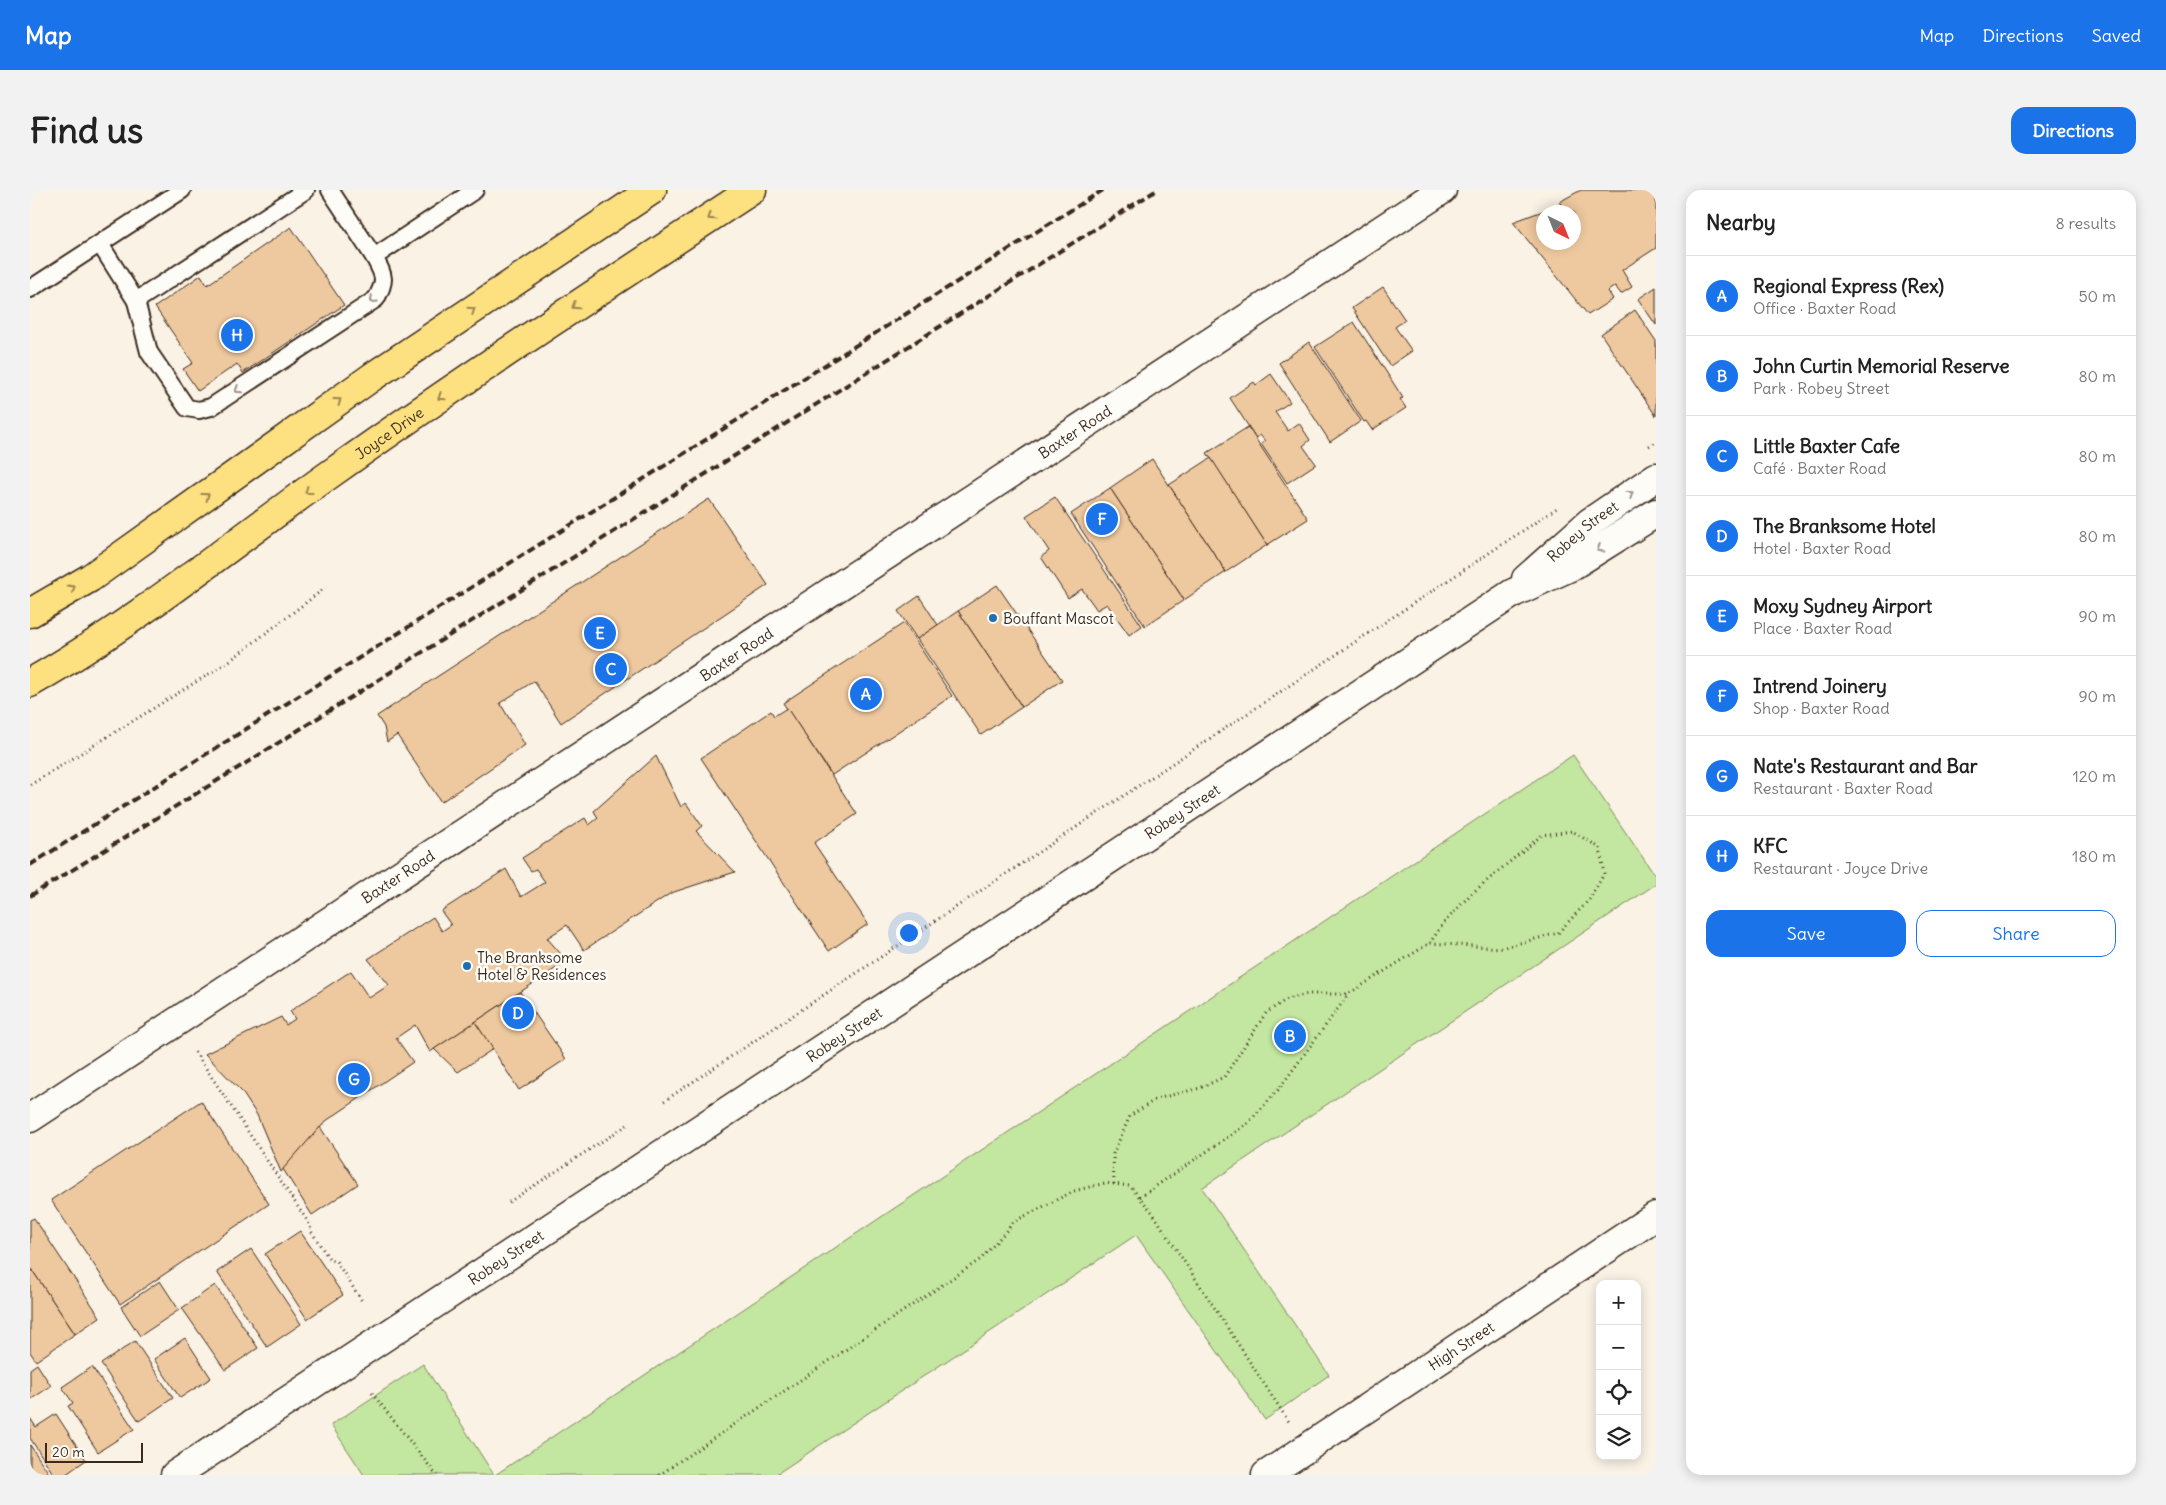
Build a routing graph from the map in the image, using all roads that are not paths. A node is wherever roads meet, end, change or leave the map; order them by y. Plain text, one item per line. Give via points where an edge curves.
1 (182, 190) edge
2 (306, 190) edge
3 (330, 190) edge
4 (475, 190) edge
5 (652, 190) edge
6 (752, 190) edge
7 (1442, 190) edge
8 (100, 244) junction
9 (374, 257) junction
10 (30, 289) edge
11 (136, 301) junction
12 (1656, 477) edge
13 (1656, 513) edge
14 (1513, 593) junction
15 (30, 613) edge
16 (30, 682) edge
17 (30, 1118) edge
18 (1656, 1216) edge
19 (175, 1475) edge
20 (1266, 1475) edge

1 - 8 lane
2 - 11 lane
3 - 9 lane
4 - 9 lane
15 -> 5 main road via 90,578 372,377
6 -> 16 main road, Joyce Drive via 421,410 117,629
7 - 17 street, Baxter Road
8 - 10 lane
8 - 11 lane
9 -> 11 lane via 384,276 384,286 376,298 211,407 199,410 188,408 149,352
14 -> 12 street, Robey Street via 1544,561 1590,522
13 -> 14 street, Robey Street via 1570,567
14 - 19 street, Robey Street
18 - 20 street, High Street

